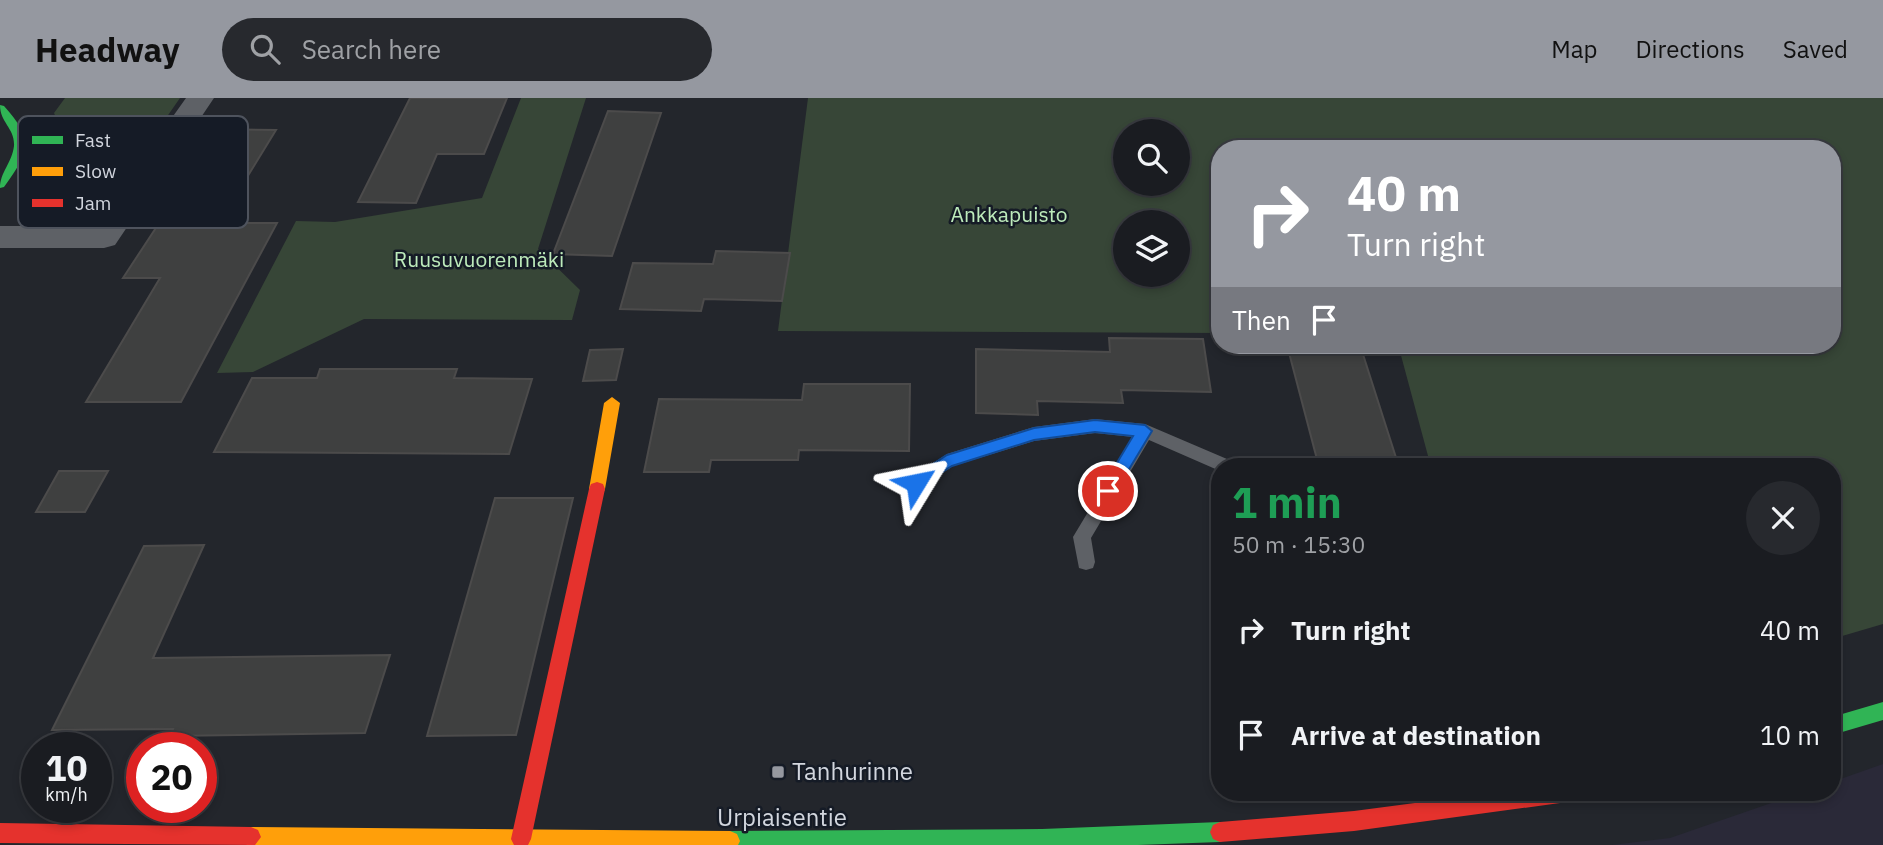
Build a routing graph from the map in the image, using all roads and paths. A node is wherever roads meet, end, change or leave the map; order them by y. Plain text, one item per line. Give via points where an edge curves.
1 (200, 98) edge
2 (0, 109) edge
3 (188, 116) edge
4 (18, 132) edge
5 (18, 158) edge
6 (0, 184) edge
7 (110, 228) edge
8 (0, 237) edge
9 (612, 403) dead end
10 (1145, 431) junction
11 (1211, 460) edge
12 (916, 483) dead end
13 (1086, 562) dead end
14 (1882, 712) edge
15 (1841, 723) edge
16 (1478, 801) edge
17 (0, 833) edge
18 (520, 839) junction
19 (1135, 840) edge
20 (960, 844) edge

1 - 3 street
2 - 4 main road
5 - 6 main road
7 - 8 street via 104,237
9 - 18 main road via 586,548
10 - 11 lane
10 - 12 lane via 1095,426 1034,434 947,461
10 - 13 lane via 1082,537
14 - 15 main road
16 - 19 main road, Urpiaisentie via 1339,824
17 - 18 main road, Urpiaisentie
18 - 20 main road, Urpiaisentie
19 - 20 main road, Urpiaisentie

